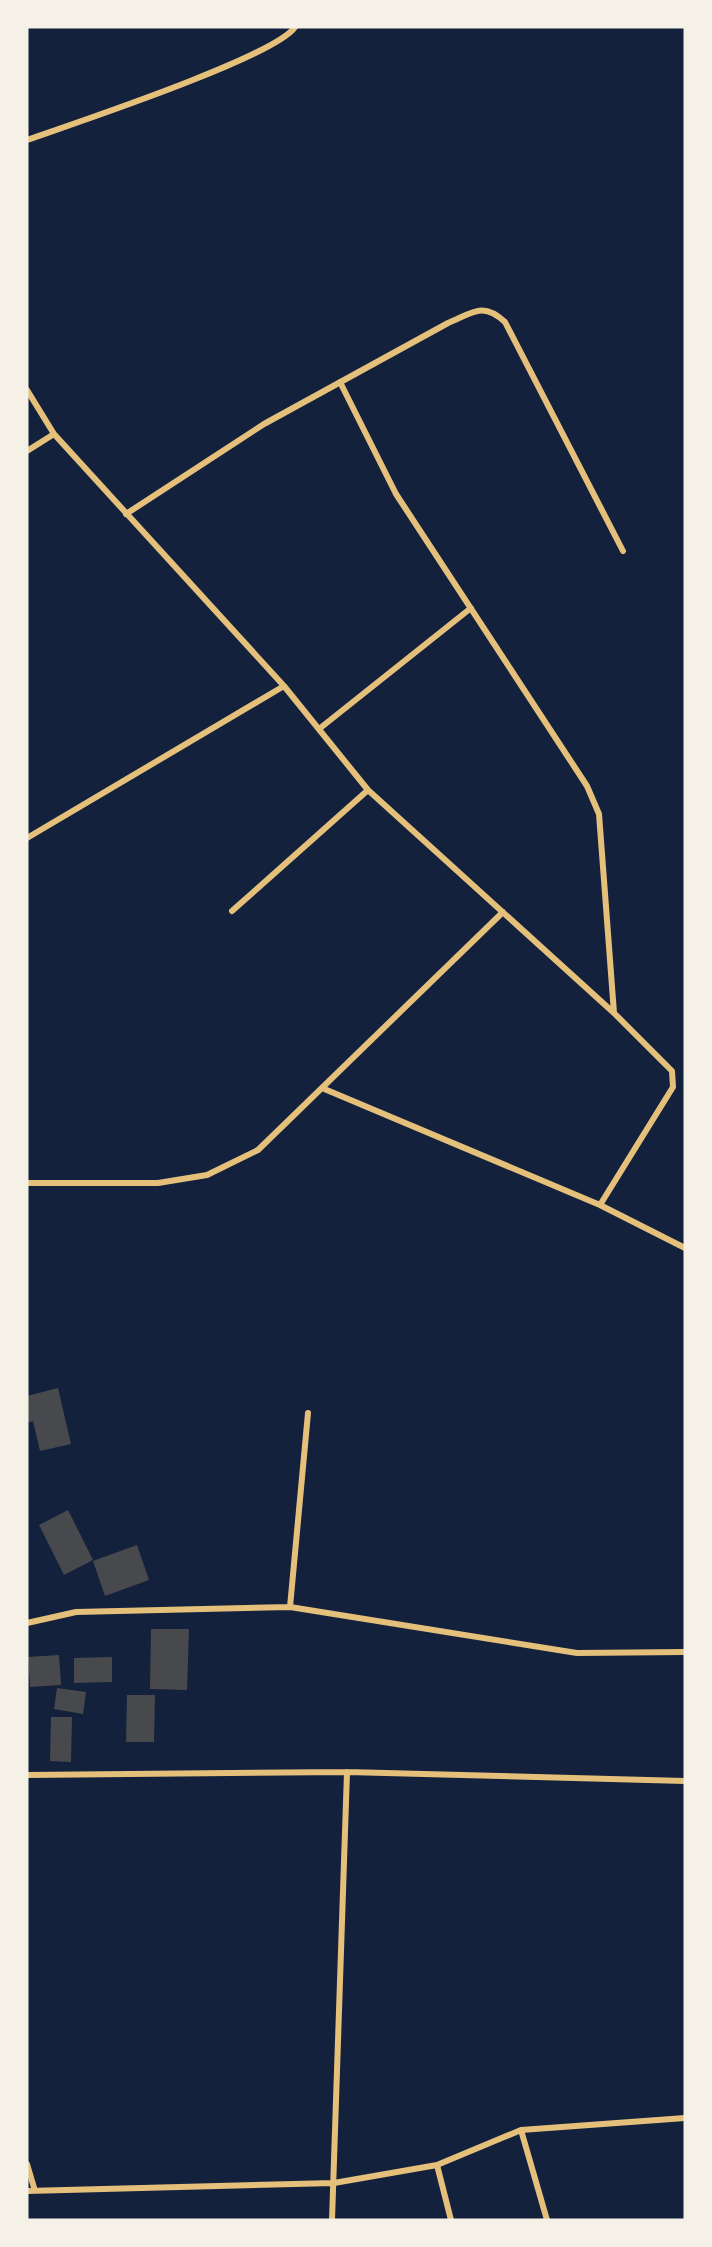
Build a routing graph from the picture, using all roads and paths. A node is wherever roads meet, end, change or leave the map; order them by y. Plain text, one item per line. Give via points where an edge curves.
1 (295, 27) edge
2 (27, 140) edge
3 (340, 382) junction
4 (27, 390) edge
5 (54, 434) junction
6 (27, 451) edge
7 (126, 514) junction
8 (623, 551) dead end
9 (471, 609) junction
10 (285, 686) junction
11 (319, 729) junction
12 (368, 790) junction
13 (27, 838) edge
14 (232, 910) dead end
15 (503, 912) junction
16 (614, 1013) junction
17 (322, 1088) junction
18 (27, 1183) edge
19 (600, 1205) junction
20 (685, 1248) edge
21 (308, 1413) dead end
22 (290, 1607) junction
23 (27, 1623) edge
24 (685, 1652) edge
25 (346, 1772) junction
26 (27, 1775) edge
27 (685, 1781) edge
28 (685, 2118) edge
29 (521, 2130) junction
30 (27, 2164) edge
31 (437, 2166) junction
32 (334, 2183) junction
33 (27, 2191) edge
34 (35, 2191) junction
35 (333, 2220) edge
36 (451, 2220) edge
37 (547, 2220) edge

1 - 2 street via 250,55 144,99
3 - 7 street via 264,424
3 - 8 street via 448,323 479,309 494,311 505,322
3 - 9 street via 396,494
4 - 5 street
5 - 6 street
5 - 7 street
7 - 10 street
9 - 11 street
9 - 16 street via 587,786 598,814
10 - 11 street
10 - 13 street
11 - 12 street
12 - 14 street
12 - 15 street
15 - 16 street
15 - 17 street
16 - 19 street via 672,1071 674,1079 673,1087
17 - 18 street via 258,1150 207,1175 158,1183
17 - 19 street
19 - 20 street
21 - 22 street
22 - 23 street via 76,1612
22 - 24 street via 577,1653
25 - 26 street
25 - 27 street
25 - 32 street
28 - 29 street
29 - 31 street
29 - 37 street
30 - 34 street
31 - 32 street
31 - 36 street
32 - 34 street
32 - 35 street
33 - 34 street

